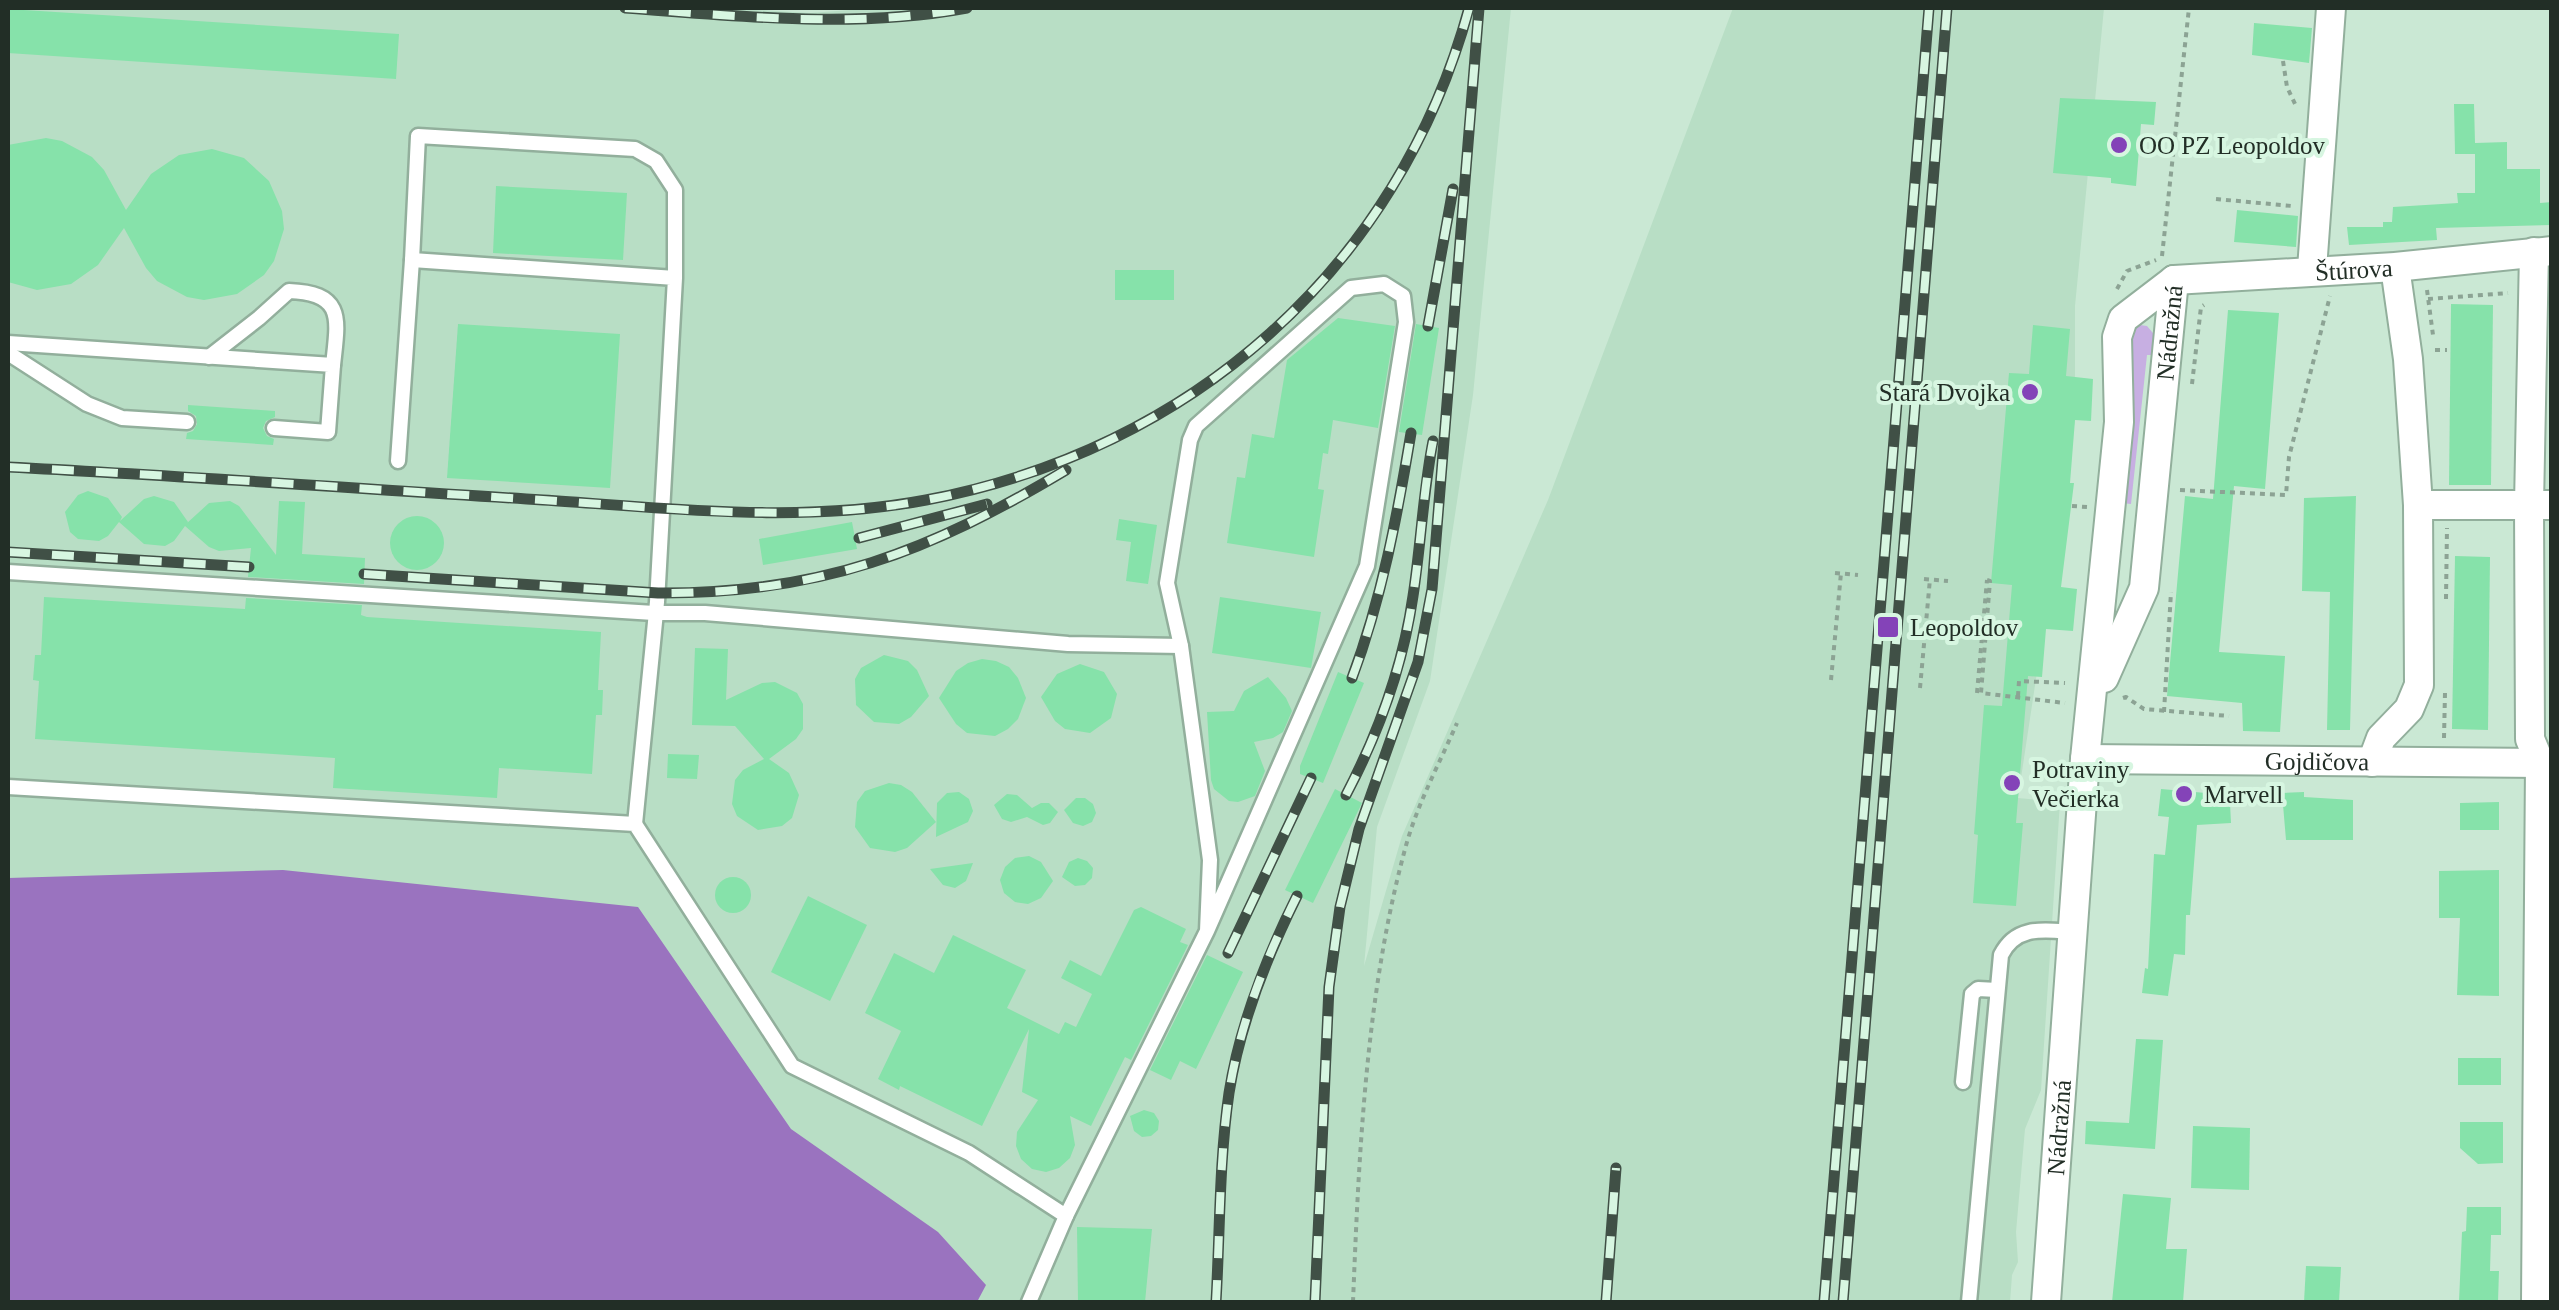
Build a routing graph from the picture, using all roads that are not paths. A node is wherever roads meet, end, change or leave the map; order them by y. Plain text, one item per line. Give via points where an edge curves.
1 (2331, 8) edge
2 (2543, 251) edge
3 (412, 260) junction
4 (2395, 267) junction
5 (675, 278) junction
6 (2322, 278) junction
7 (2174, 280) junction
8 (8, 343) edge
9 (8, 352) edge
10 (209, 357) junction
11 (333, 365) junction
12 (187, 422) dead end
13 (274, 428) dead end
14 (398, 461) dead end
15 (2418, 504) junction
16 (2540, 505) edge
17 (8, 572) edge
18 (654, 613) junction
19 (1181, 646) junction
20 (2101, 709) junction
21 (2086, 759) junction
22 (2372, 762) junction
23 (2546, 763) edge
24 (8, 787) edge
25 (635, 824) junction
26 (1206, 932) junction
27 (2073, 932) junction
28 (1997, 990) junction
29 (1963, 1082) dead end
30 (1066, 1216) junction
31 (2544, 1246) edge
32 (1029, 1302) edge
33 (1969, 1302) edge
34 (2046, 1302) edge
35 (2536, 1302) edge

1 - 6 street via 2317,208
2 - 4 street, Štúrova
2 - 16 street, Štúrova
3 - 5 lane
3 - 5 lane via 418,136 635,150 656,161 675,190
3 - 14 lane
4 - 6 street, Štúrova
4 - 15 street
5 - 18 lane
6 - 7 street, Štúrova
7 - 20 street, Nádražná via 2144,588 2108,668
7 - 20 street, Nádražná via 2123,319 2117,337 2120,422
8 - 10 lane
9 - 12 lane via 122,418
10 - 11 lane
10 - 11 lane via 288,291 314,292 332,307 337,326
11 - 13 lane via 328,432
15 - 16 street
15 - 22 street via 2419,685 2409,708 2380,738
16 - 23 street, Štúrova via 2530,739
17 - 18 lane
18 - 19 lane via 1068,644
18 - 25 lane
19 - 26 lane via 1210,860
19 - 26 lane via 1166,583 1196,426 1352,288 1384,284 1403,296 1406,322 1367,566
20 - 21 street, Nádražná
21 - 22 street, Gojdičova
21 - 27 street, Nádražná
22 - 23 street, Gojdičova
23 - 31 street, Štúrova
24 - 25 lane
25 - 30 lane via 792,1066 969,1154
26 - 30 lane
27 - 28 lane via 2033,930 2008,942
27 - 34 street, Nádražná
28 - 29 lane via 1972,994
28 - 33 lane
30 - 32 lane
31 - 35 street, Štúrova

